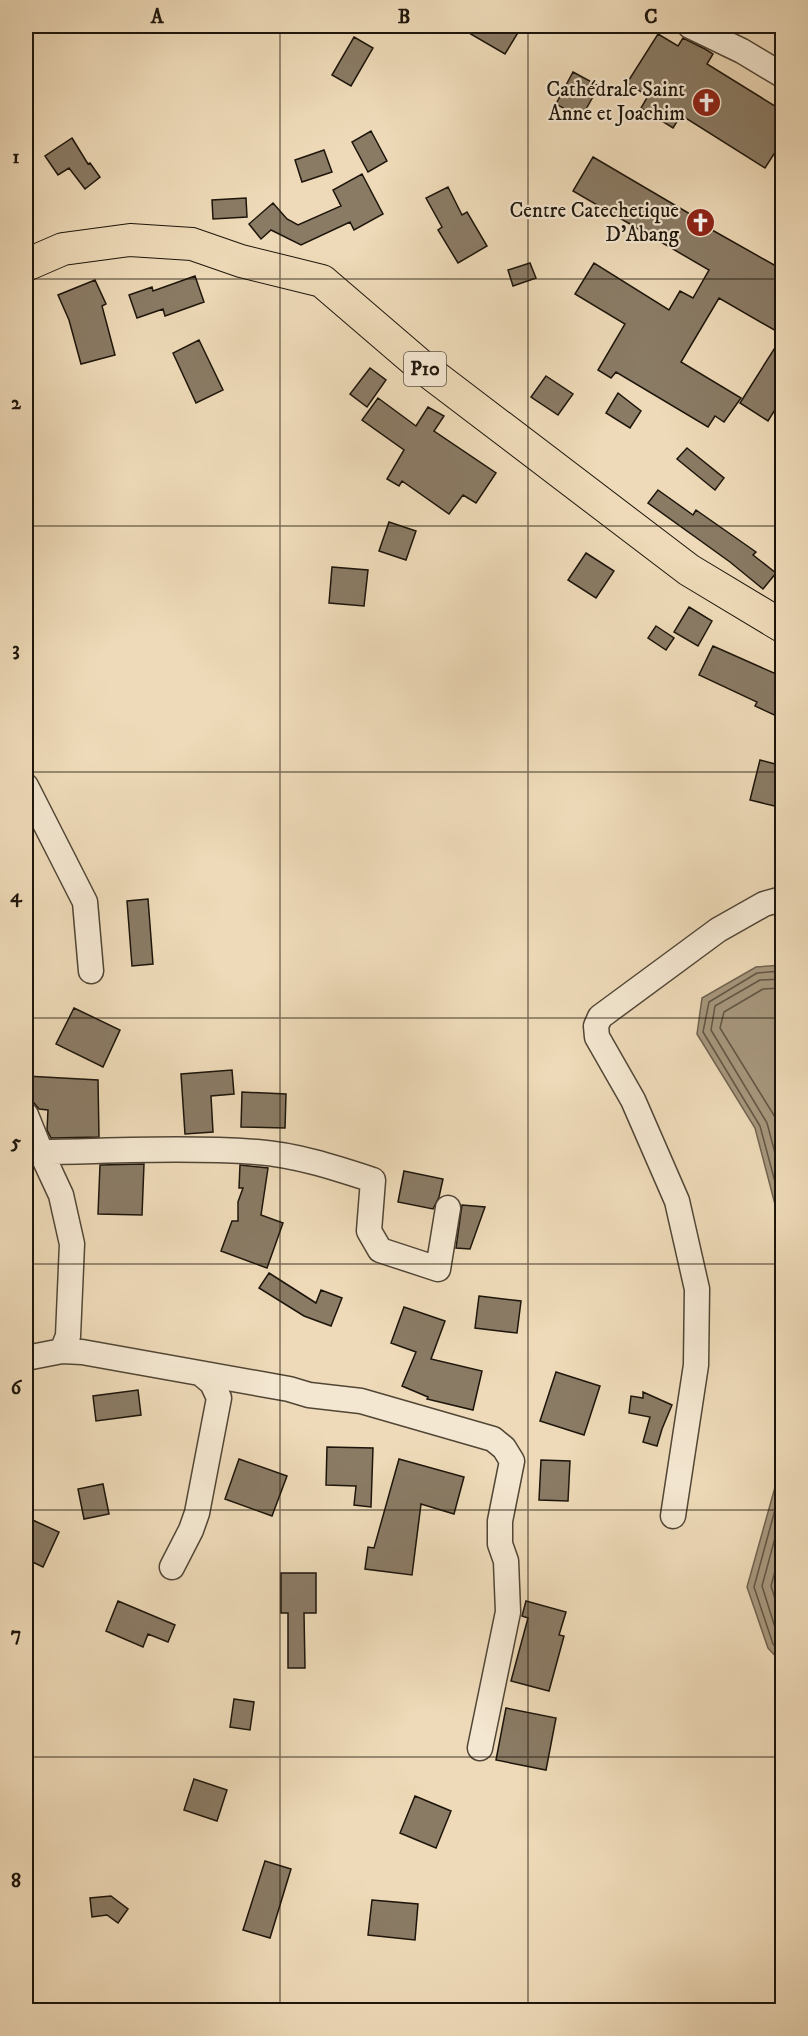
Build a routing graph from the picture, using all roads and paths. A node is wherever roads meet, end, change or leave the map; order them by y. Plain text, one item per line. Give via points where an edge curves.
1 (690, 26) edge
2 (783, 75) edge
3 (26, 265) edge
4 (781, 622) edge
5 (26, 786) edge
6 (783, 899) edge
7 (91, 971) dead end
8 (26, 1115) edge
9 (41, 1152) junction
10 (448, 1208) dead end
11 (62, 1351) junction
12 (26, 1358) edge
13 (200, 1373) junction
14 (673, 1516) dead end
15 (172, 1567) dead end
16 (480, 1748) dead end

1 - 2 street
3 - 4 main road, P10 via 63,249 130,240 192,244 322,281 421,366 689,570
5 - 7 street via 85,902
6 - 14 street via 764,904 718,930 600,1017 596,1026 597,1037 633,1100 677,1201 696,1289 696,1365
8 - 9 street
9 - 10 street via 259,1152 322,1164 373,1180 369,1231 380,1250 438,1269
9 - 11 street via 61,1195 72,1244 68,1336
11 - 12 street
11 - 13 street via 104,1354
13 - 15 street via 212,1383 219,1398 197,1513
13 - 16 street via 361,1401 493,1439 504,1448 512,1461 500,1521 508,1612

